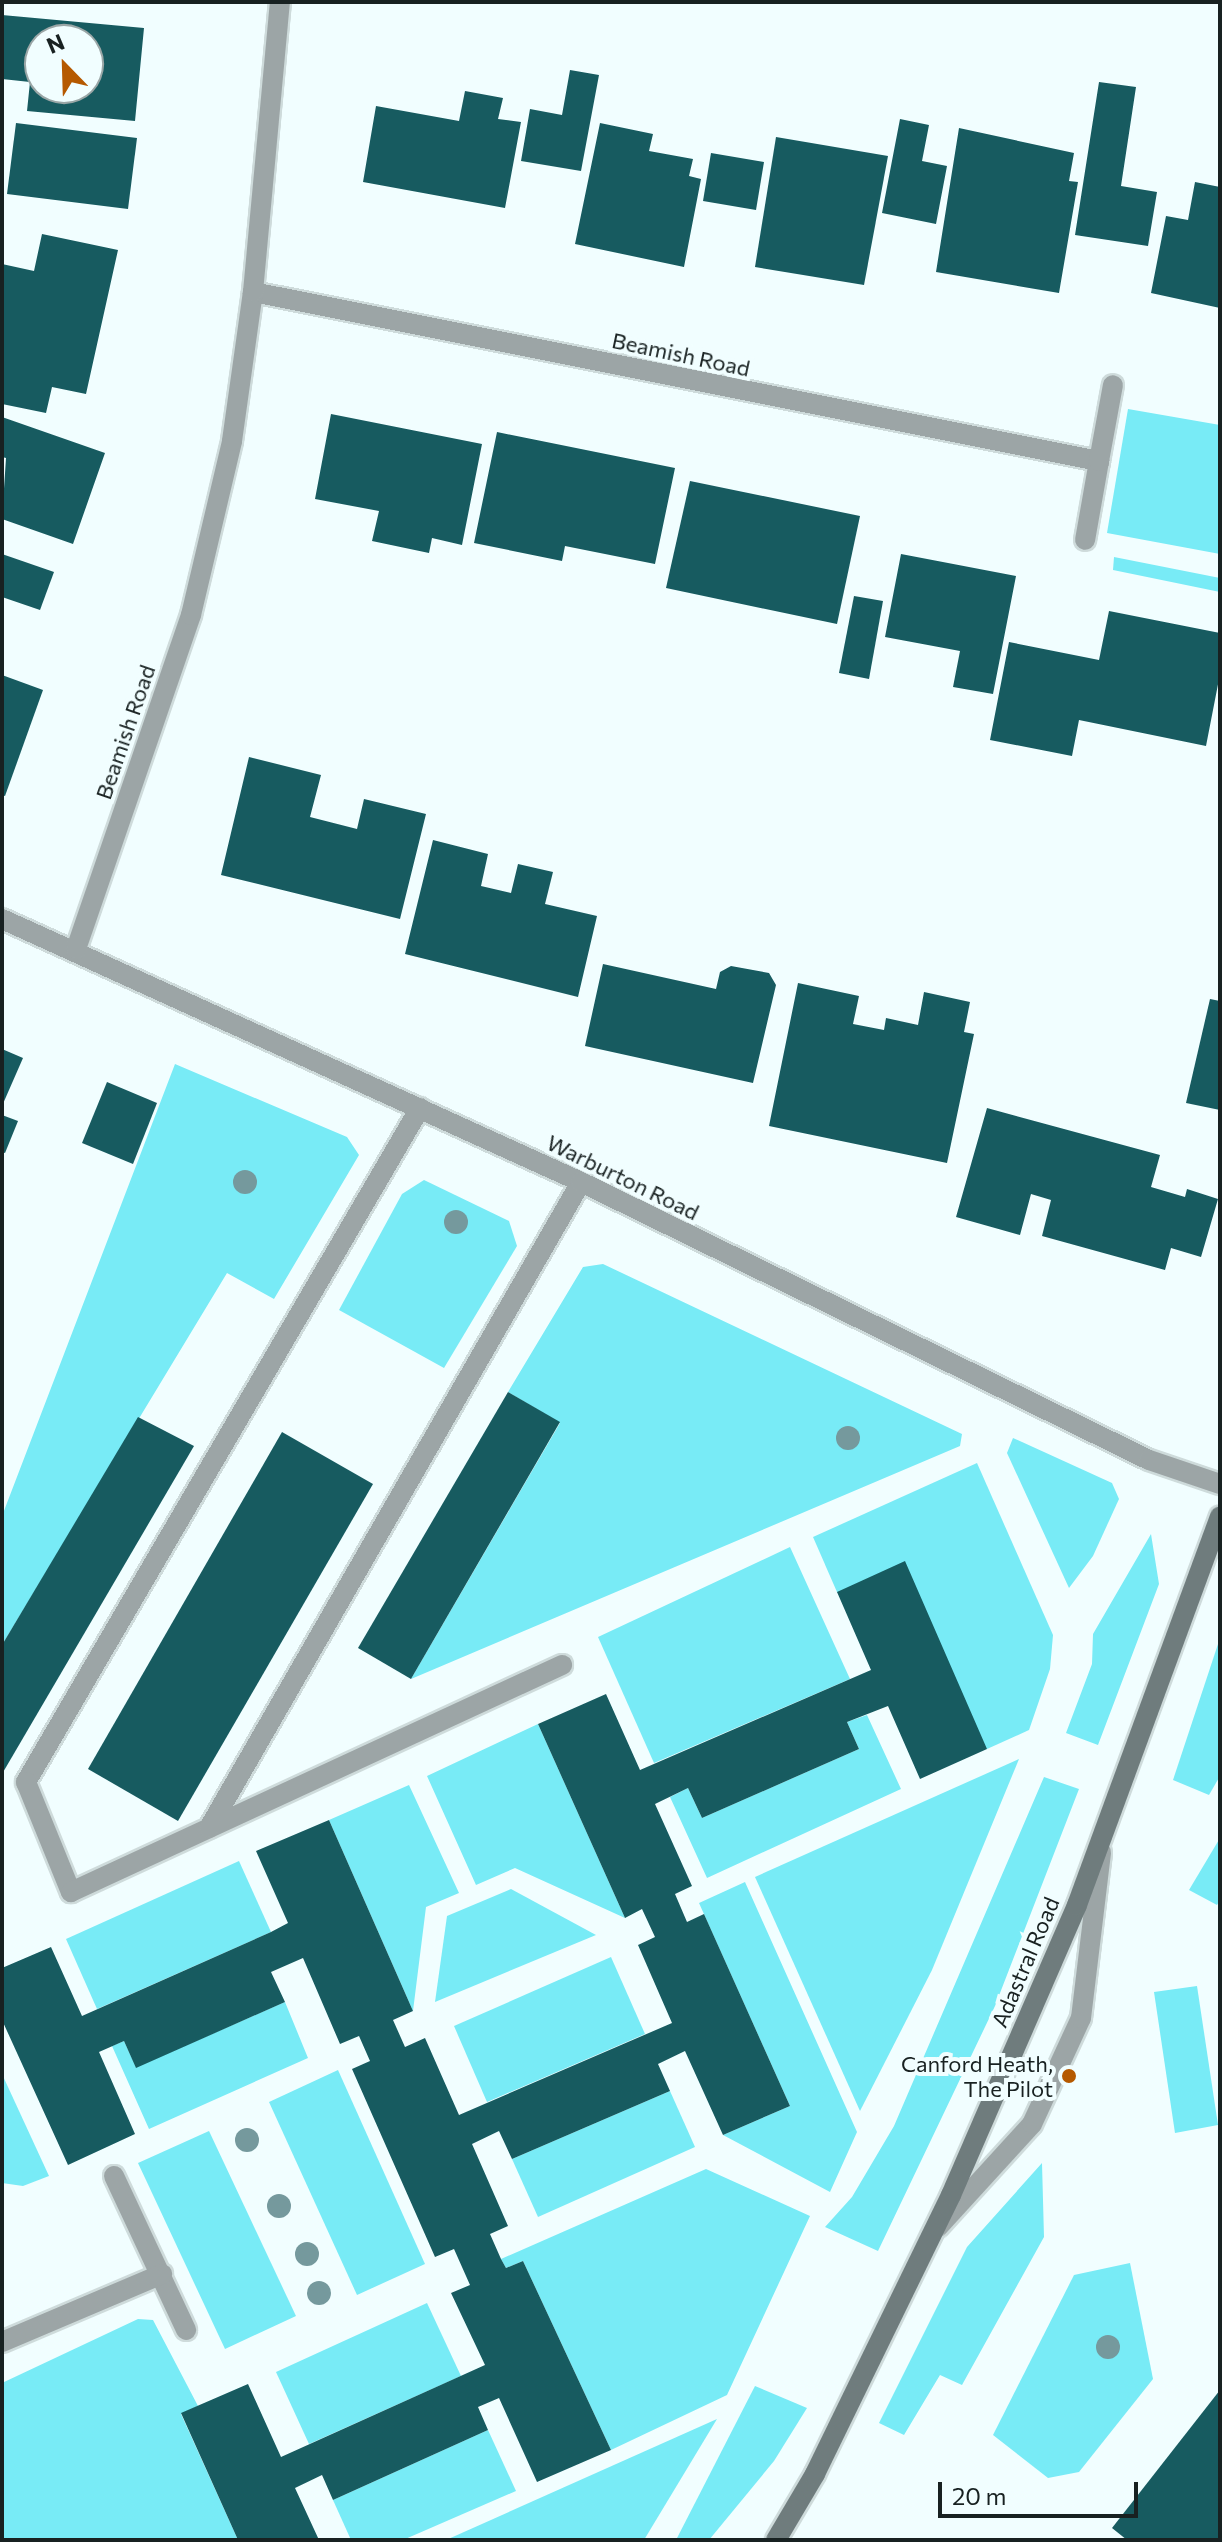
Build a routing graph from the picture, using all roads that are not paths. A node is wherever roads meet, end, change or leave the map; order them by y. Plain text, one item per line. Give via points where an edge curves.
1 (280, 2) edge
2 (253, 292) junction
3 (1113, 385) dead end
4 (1099, 461) junction
5 (1085, 540) dead end
6 (2, 919) edge
7 (76, 949) junction
8 (420, 1108) junction
9 (581, 1182) junction
10 (1220, 1484) edge
11 (1220, 1517) edge
12 (562, 1665) dead end
13 (209, 1828) junction
14 (1104, 1832) junction
15 (114, 2176) dead end
16 (933, 2232) junction
17 (162, 2274) junction
18 (186, 2330) dead end
19 (2, 2342) edge
20 (776, 2540) edge

1 - 2 street, Beamish Road
2 - 4 street, Beamish Road
2 - 7 street, Beamish Road via 232,441 191,615
3 - 4 street
4 - 5 street
6 - 7 street, Warburton Road
7 - 8 street, Warburton Road
8 - 9 street, Warburton Road
8 - 13 street via 26,1782 71,1892
9 - 10 street, Warburton Road via 1149,1460
9 - 13 street
11 - 14 street, Adastral Road
12 - 13 street
14 - 16 street, Adastral Road
14 - 16 street via 1081,2018 1032,2124
15 - 17 street
16 - 20 street, Adastral Road via 815,2474
17 - 18 street
17 - 19 street

